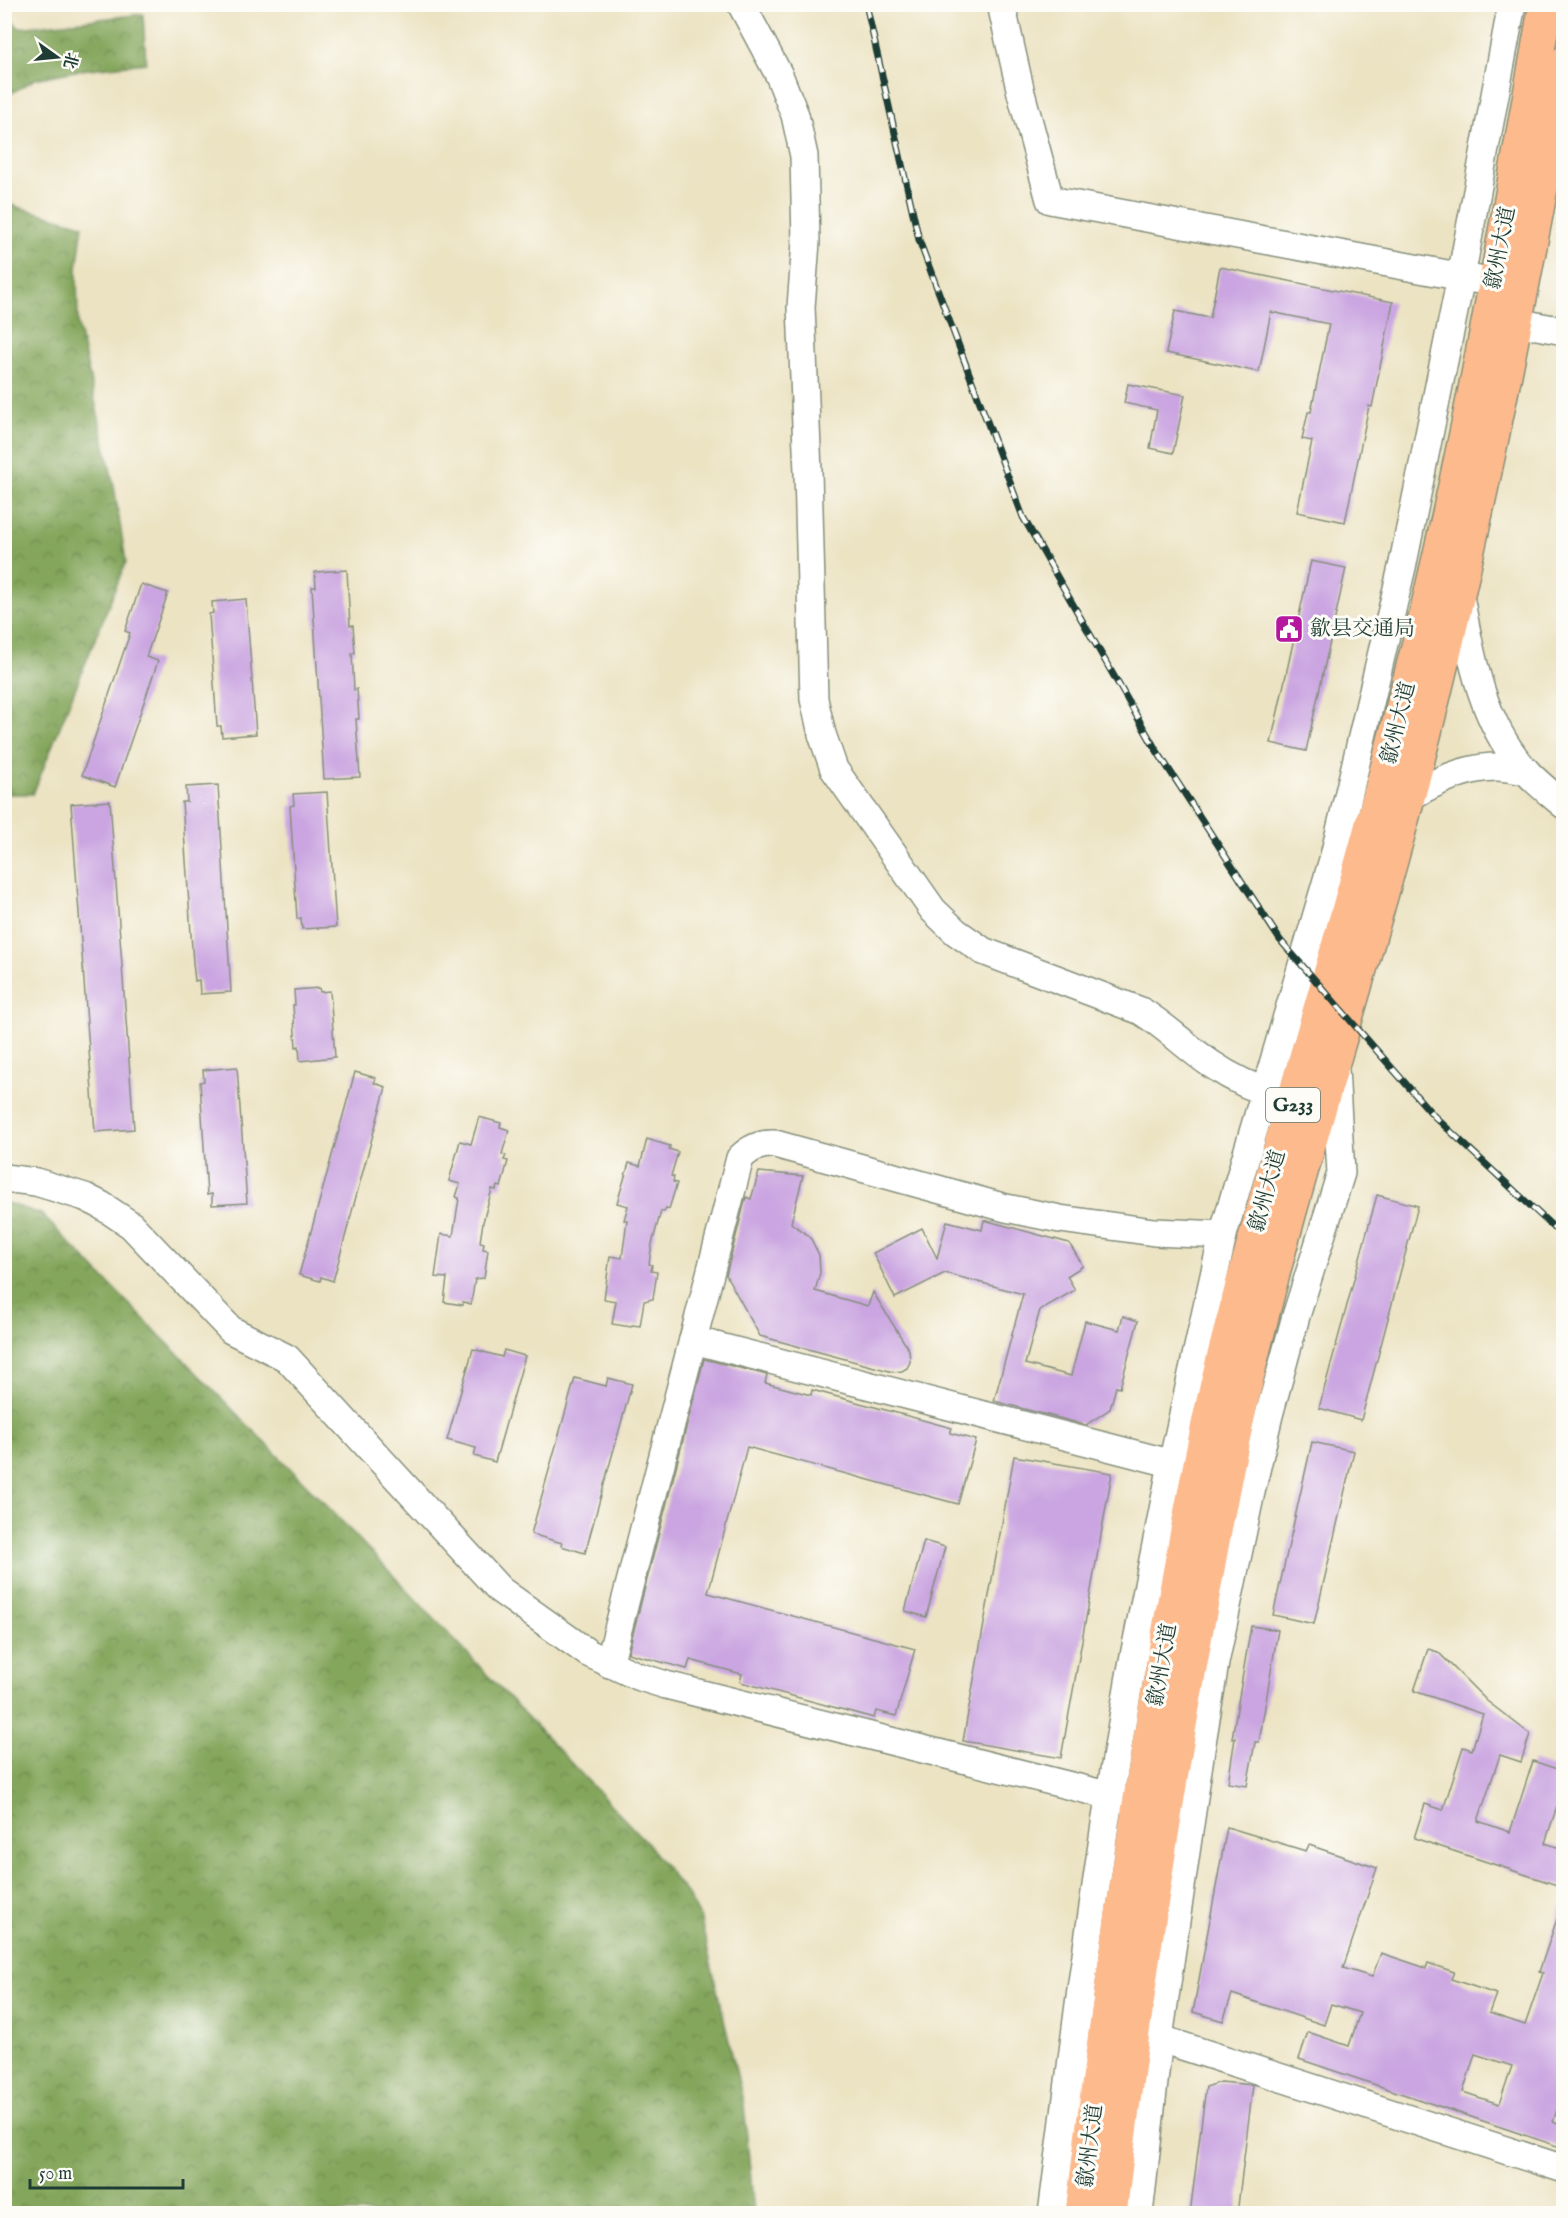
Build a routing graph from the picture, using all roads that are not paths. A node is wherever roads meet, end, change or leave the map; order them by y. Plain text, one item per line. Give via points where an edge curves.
1 (741, 4) edge
2 (1000, 4) edge
3 (1512, 4) edge
4 (1546, 4) edge
5 (1563, 63) edge
6 (1461, 277) junction
7 (1495, 284) junction
8 (1515, 322) junction
9 (1563, 331) edge
10 (1459, 592) junction
11 (1526, 771) junction
12 (1408, 798) junction
13 (1563, 805) edge
14 (1280, 1096) junction
15 (4, 1178) edge
16 (1223, 1234) junction
17 (693, 1340) junction
18 (1185, 1467) junction
19 (609, 1664) junction
20 (1125, 1799) junction
21 (1146, 2034) junction
22 (1563, 2169) edge
23 (1052, 2214) edge
24 (1082, 2214) edge
25 (1110, 2214) edge
26 (1139, 2214) edge

1 - 14 street via 779,75 795,115 804,156 806,242 801,307 814,699 834,769 933,910 969,942 983,951 1141,1011 1211,1064
2 - 6 street via 1050,200
3 - 6 street
4 - 7 highway, 歙州大道 / G233
5 - 8 highway, 歙州大道 / G233
6 - 7 street
6 - 14 street via 1405,556
7 - 14 highway, 歙州大道 / G233 via 1459,465 1376,812
8 - 9 street
8 - 10 highway, 歙州大道 / G233
10 - 11 street via 1478,684 1498,730
10 - 12 highway, 歙州大道 / G233
11 - 12 street via 1497,767 1474,770 1437,782
11 - 13 street
12 - 21 highway, 歙州大道 / G233 via 1276,1262 1243,1394 1182,1713
14 - 16 street
14 - 18 highway, 歙州大道 / G233 via 1250,1254 1216,1388
15 - 19 street via 77,1194 131,1225 231,1330 287,1358 500,1590 569,1641
16 - 17 street via 1154,1232 1060,1219 767,1143 740,1158
16 - 18 street
17 - 18 street
17 - 19 street
18 - 20 highway, 歙州大道 / G233 via 1159,1686
19 - 20 street via 666,1685
20 - 23 street via 1081,1989
20 - 24 highway, 歙州大道 / G233 via 1108,2012
21 - 22 street
21 - 25 highway, 歙州大道 / G233
21 - 26 street

